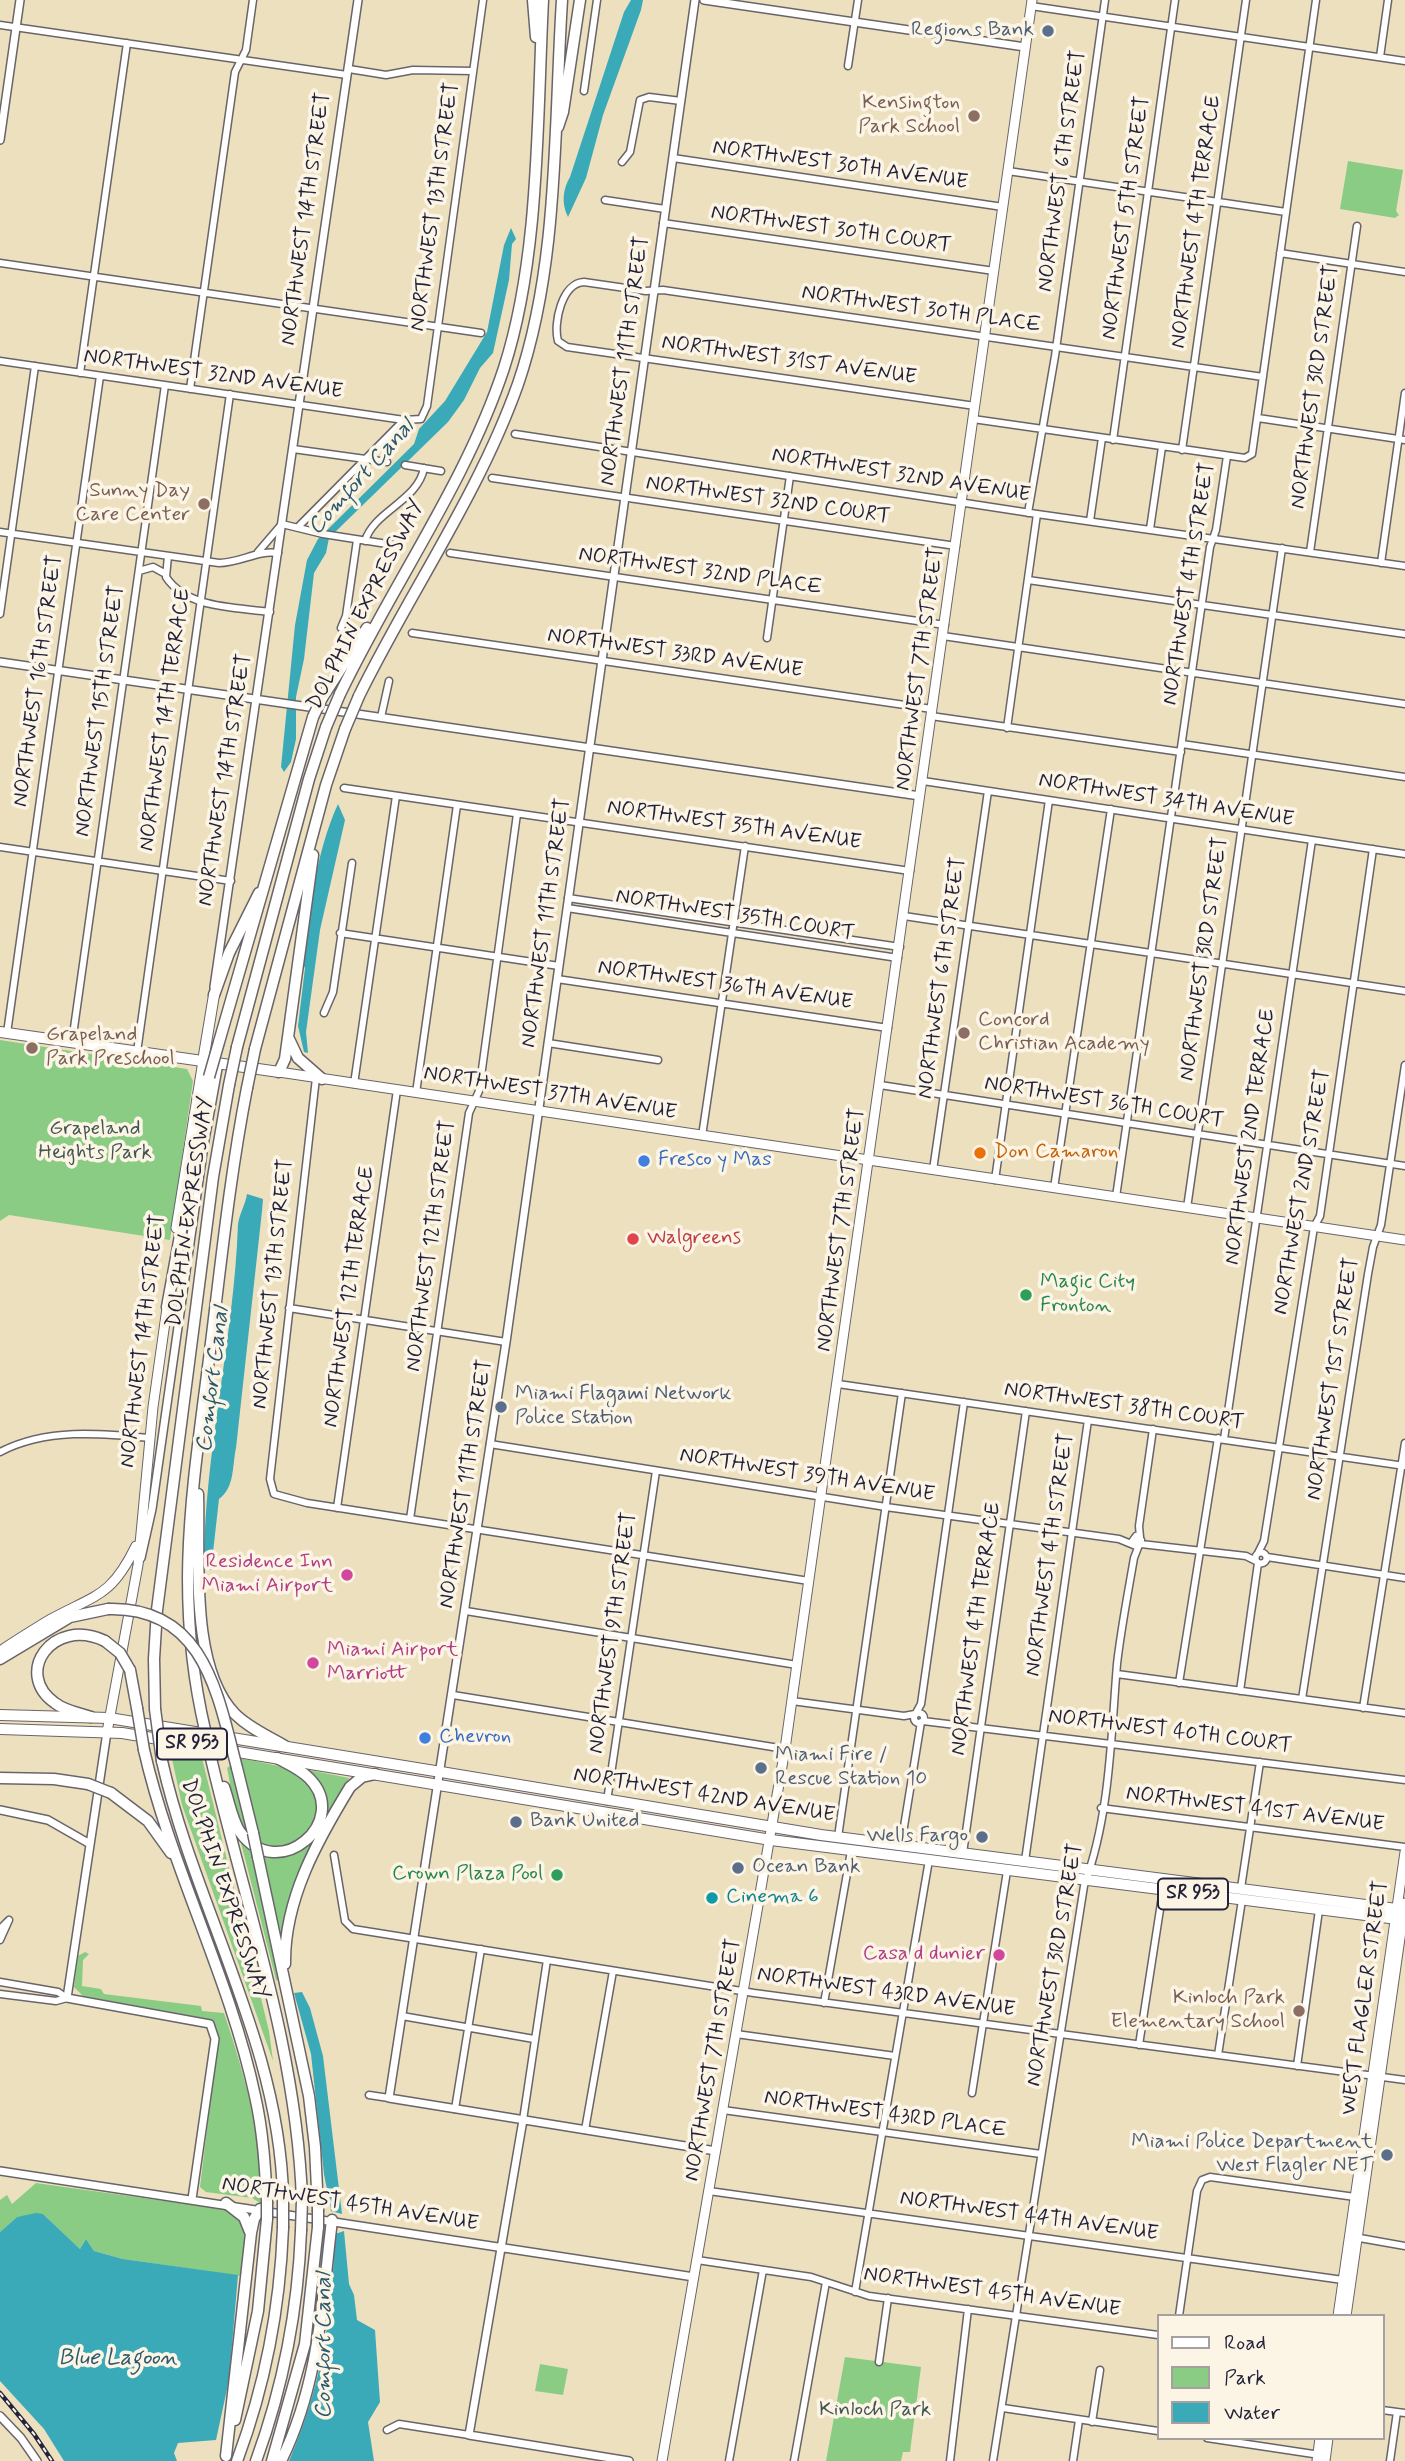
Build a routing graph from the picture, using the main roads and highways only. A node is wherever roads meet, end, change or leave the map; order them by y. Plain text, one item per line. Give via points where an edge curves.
1 (533, 0) edge
2 (543, 0) edge
3 (562, 0) edge
4 (580, 0) edge
5 (1031, 3) edge
6 (538, 85) junction
7 (554, 136) junction
8 (405, 570) junction
9 (318, 816) junction
10 (265, 881) junction
11 (214, 995) joint
12 (3, 1032) edge
13 (288, 1036) junction
14 (203, 1061) junction
15 (279, 1072) junction
16 (319, 1078) junction
17 (870, 1161) junction
18 (1405, 1240) edge
19 (167, 1307) junction
20 (197, 1460) junction
21 (139, 1542) junction
22 (0, 1651) edge
23 (0, 1659) edge
24 (4, 1714) edge
25 (91, 1717) junction
26 (109, 1718) junction
27 (0, 1731) edge
28 (107, 1732) junction
29 (285, 1746) junction
30 (212, 1754) junction
31 (277, 1758) junction
32 (375, 1774) junction
33 (0, 1777) edge
34 (607, 1801) junction
35 (627, 1804) junction
36 (586, 1810) junction
37 (603, 1813) junction
38 (773, 1828) junction
39 (771, 1840) junction
40 (901, 1845) junction
41 (1405, 1849) edge
42 (957, 1852) junction
43 (878, 1854) junction
44 (929, 1860) junction
45 (183, 1877) junction
46 (1260, 1891) junction
47 (1242, 1900) junction
48 (1402, 1913) edge
49 (285, 1983) junction
50 (1376, 2076) junction
51 (226, 2203) road end
52 (265, 2210) junction
53 (331, 2220) road end
54 (251, 2234) junction
55 (1353, 2236) junction
56 (1343, 2280) junction
57 (1349, 2293) junction
58 (1338, 2314) edge
59 (1346, 2314) edge
60 (1320, 2440) edge
61 (1327, 2440) edge
62 (1321, 2458) edge
63 (225, 2459) edge
64 (237, 2461) edge
65 (256, 2461) edge
66 (272, 2461) edge
67 (281, 2461) edge
68 (662, 2461) edge

1 - 6 highway
2 - 6 highway, DOLPHIN EXPRESSWAY
3 - 7 highway, DOLPHIN EXPRESSWAY
4 - 7 highway via 564,112
5 - 17 main road, NORTHWEST 7TH STREET
6 - 8 highway, DOLPHIN EXPRESSWAY via 528,258 510,348 479,431
7 - 9 highway, DOLPHIN EXPRESSWAY, bridge via 543,283 518,383 488,454 359,696
8 - 10 highway, bridge via 313,717
8 - 64 highway, DOLPHIN EXPRESSWAY, bridge via 326,727 237,1046 214,1177 156,1618 155,1709 162,1761 176,1815 265,2073 279,2136 283,2228 272,2336
9 - 13 highway
9 - 20 highway, DOLPHIN EXPRESSWAY, bridge via 247,1088 234,1158
10 - 11 highway
10 - 19 highway, bridge via 209,1077
11 - 14 main road, NORTHWEST 14TH STREET
12 - 14 main road, NORTHWEST 37TH AVENUE
13 - 15 highway
13 - 16 highway via 298,1058
14 - 15 main road, NORTHWEST 37TH AVENUE
14 - 19 main road, NORTHWEST 14TH STREET
15 - 16 main road, NORTHWEST 37TH AVENUE
16 - 17 main road, NORTHWEST 37TH AVENUE
17 - 18 main road, NORTHWEST 37TH AVENUE
17 - 38 main road, NORTHWEST 7TH STREET
19 - 21 main road, NORTHWEST 14TH STREET
20 - 29 highway via 200,1594 209,1664 221,1695 236,1716
20 - 30 highway, DOLPHIN EXPRESSWAY, bridge via 186,1592 190,1652
21 - 22 main road via 105,1592
21 - 26 main road, NORTHWEST 14TH STREET
23 - 49 highway, bridge via 70,1617 108,1609 160,1620 195,1648 214,1682
24 - 25 main road, NORTHWEST 42ND AVENUE / SR 953
25 - 26 main road, NORTHWEST 42ND AVENUE / SR 953
25 - 45 highway, bridge via 64,1709 50,1699 40,1682 40,1663 48,1646 64,1635 83,1633 105,1641 122,1655 130,1670 144,1750
26 - 28 main road, NORTHWEST 14TH STREET
26 - 29 main road, NORTHWEST 42ND AVENUE / SR 953
27 - 28 main road, NORTHWEST 42ND AVENUE / SR 953
28 - 31 main road, NORTHWEST 42ND AVENUE / SR 953
29 - 34 main road, NORTHWEST 42ND AVENUE / SR 953
30 - 31 highway via 240,1832 260,1849 278,1852 309,1839 321,1807 311,1780
30 - 65 highway, DOLPHIN EXPRESSWAY, bridge via 287,2066 302,2200 290,2341
31 - 32 main road, NORTHWEST 42ND AVENUE / SR 953
32 - 36 main road, NORTHWEST 42ND AVENUE / SR 953
32 - 49 highway via 350,1787 299,1885 287,1930
33 - 45 highway, bridge via 54,1779 111,1793 154,1828
34 - 35 main road, NORTHWEST 42ND AVENUE / SR 953
34 - 36 main road
35 - 37 main road
35 - 38 main road, NORTHWEST 42ND AVENUE / SR 953
36 - 37 main road, NORTHWEST 42ND AVENUE / SR 953
37 - 39 main road, NORTHWEST 42ND AVENUE / SR 953
38 - 39 main road, NORTHWEST 7TH STREET
38 - 40 main road, NORTHWEST 42ND AVENUE / SR 953
39 - 43 main road, NORTHWEST 42ND AVENUE / SR 953
39 - 68 main road, NORTHWEST 7TH STREET
40 - 42 main road, NORTHWEST 42ND AVENUE / SR 953
40 - 43 main road
41 - 48 main road, WEST FLAGLER STREET
42 - 44 main road via 937,1854
42 - 46 main road, NORTHWEST 42ND AVENUE / SR 953
43 - 44 main road, NORTHWEST 42ND AVENUE / SR 953
44 - 47 main road, NORTHWEST 42ND AVENUE / SR 953
45 - 52 highway via 248,2066 262,2132
46 - 47 main road
46 - 48 main road, NORTHWEST 42ND AVENUE / SR 953
47 - 48 main road, NORTHWEST 42ND AVENUE / SR 953 via 1319,1910
48 - 50 main road, WEST FLAGLER STREET
49 - 66 highway, bridge via 310,2104 318,2227 305,2344
50 - 55 main road, WEST FLAGLER STREET
50 - 55 main road, WEST FLAGLER STREET via 1354,2197
51 - 54 highway via 244,2217
52 - 54 highway via 255,2216
52 - 63 highway via 256,2321
53 - 67 highway via 315,2364
54 - 63 highway
55 - 56 main road, WEST FLAGLER STREET
55 - 57 main road, WEST FLAGLER STREET
56 - 57 main road
56 - 58 main road, WEST FLAGLER STREET
57 - 59 main road, WEST FLAGLER STREET
60 - 62 main road
61 - 62 main road

